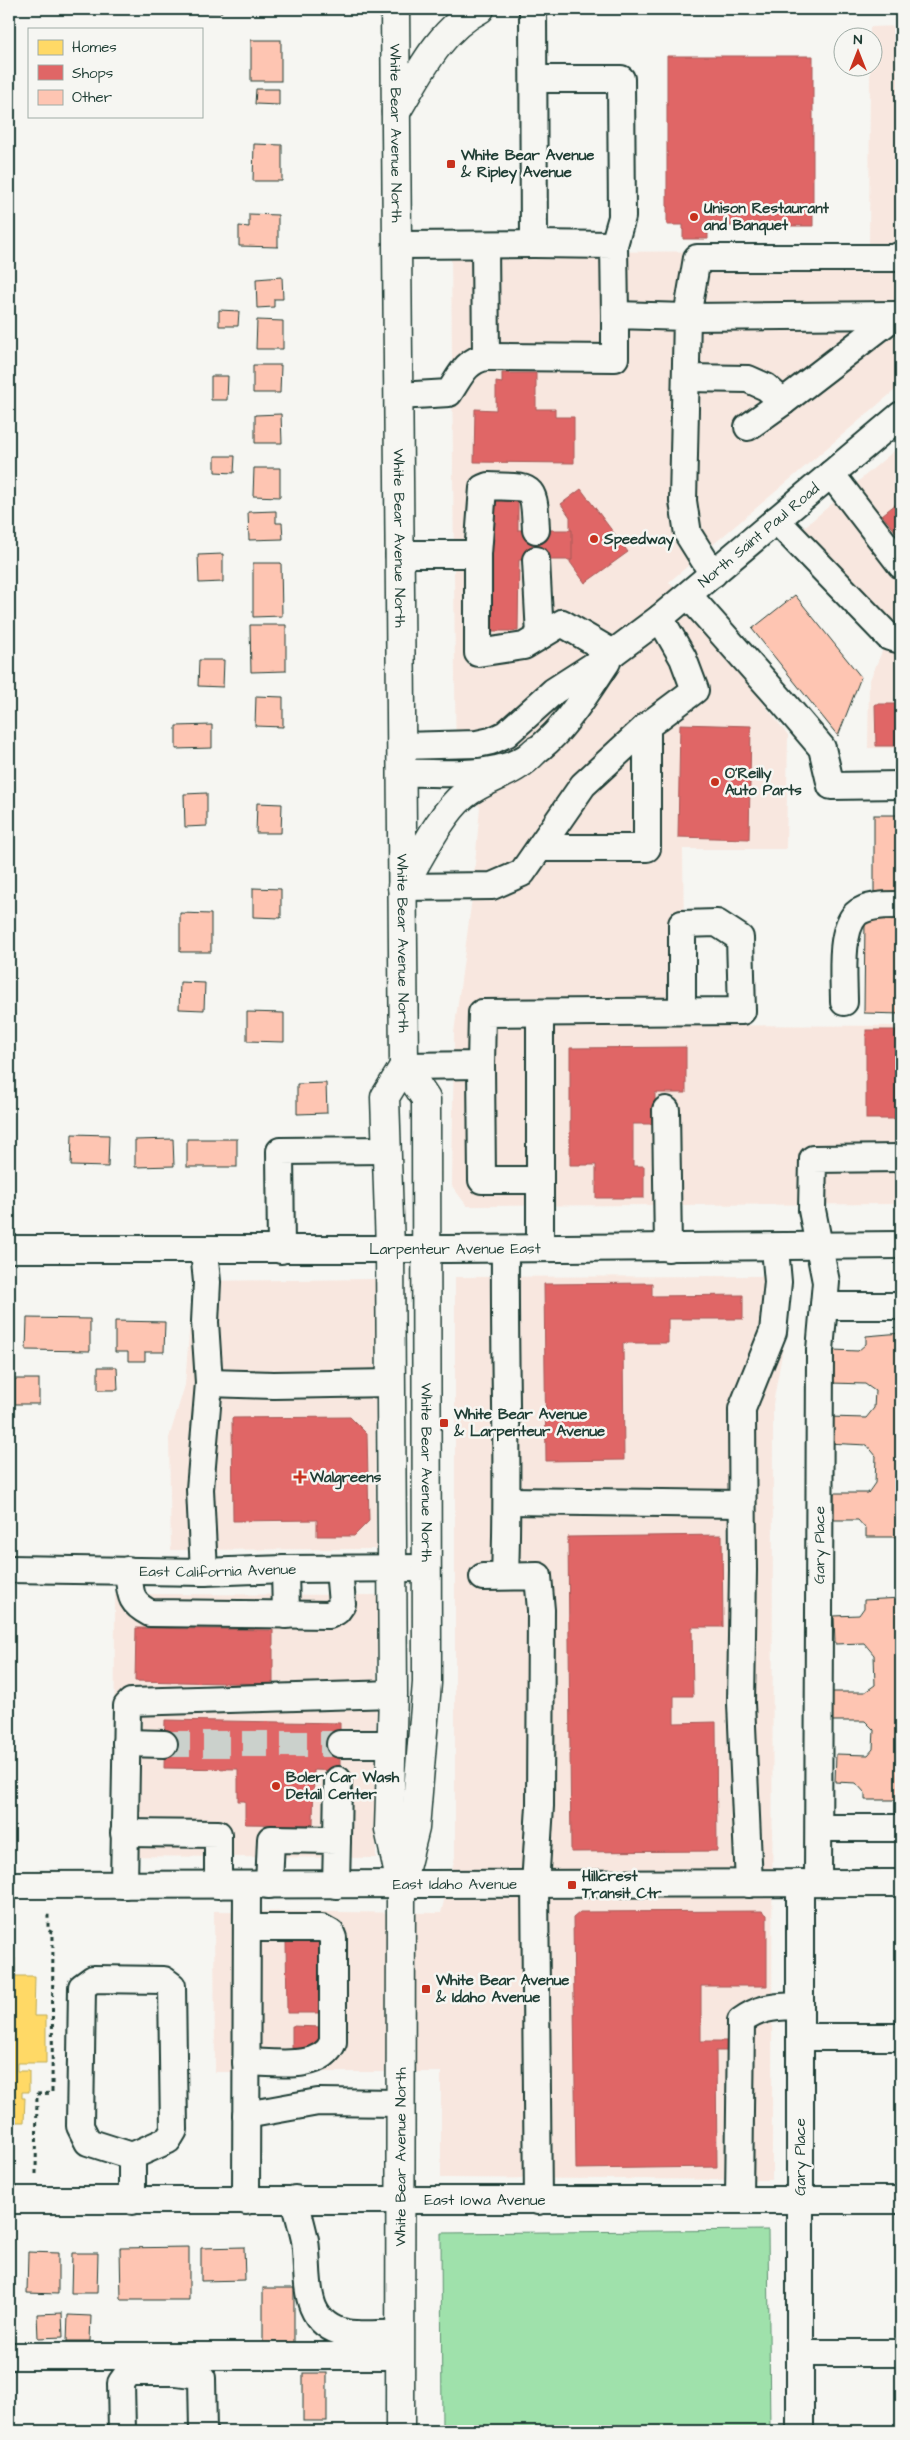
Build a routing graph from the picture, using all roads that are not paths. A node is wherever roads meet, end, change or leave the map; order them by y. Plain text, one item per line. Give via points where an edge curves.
1 (395, 9) edge
2 (480, 9) edge
3 (533, 9) edge
4 (534, 79) junction
5 (396, 112) junction
6 (534, 244) junction
7 (485, 245) junction
8 (614, 245) junction
9 (397, 246) junction
10 (901, 255) edge
11 (615, 315) junction
12 (898, 315) edge
13 (687, 317) junction
14 (486, 357) junction
15 (686, 378) junction
16 (398, 396) junction
17 (783, 402) junction
18 (901, 415) edge
19 (748, 427) dead end
20 (831, 474) junction
21 (776, 520) junction
22 (536, 530) dead end
23 (399, 554) junction
24 (478, 554) junction
25 (536, 560) dead end
26 (901, 565) edge
27 (713, 574) junction
28 (688, 595) junction
29 (660, 618) junction
30 (540, 636) junction
31 (901, 640) edge
32 (614, 653) junction
33 (647, 726) junction
34 (400, 746) junction
35 (535, 751) junction
36 (401, 772) junction
37 (901, 786) edge
38 (540, 848) junction
39 (402, 886) junction
40 (901, 905) edge
41 (844, 1002) dead end
42 (682, 1011) dead end
43 (540, 1013) junction
44 (482, 1065) junction
45 (404, 1066) junction
46 (666, 1110) dead end
47 (387, 1150) junction
48 (901, 1158) edge
49 (540, 1180) junction
50 (901, 1245) edge
51 (819, 1247) junction
52 (540, 1248) junction
53 (668, 1248) junction
54 (775, 1248) junction
55 (9, 1249) edge
56 (390, 1249) junction
57 (427, 1249) junction
58 (504, 1249) junction
59 (204, 1250) junction
60 (281, 1250) junction
61 (824, 1306) junction
62 (901, 1306) edge
63 (209, 1383) junction
64 (391, 1384) junction
65 (508, 1501) junction
66 (741, 1504) junction
67 (426, 1568) junction
68 (9, 1569) edge
69 (285, 1569) junction
70 (339, 1569) junction
71 (392, 1569) junction
72 (128, 1570) junction
73 (204, 1572) junction
74 (286, 1615) junction
75 (393, 1694) junction
76 (126, 1743) junction
77 (164, 1744) tunnel mouth
78 (340, 1744) tunnel mouth
79 (392, 1744) junction
80 (338, 1780) dead end
81 (819, 1828) junction
82 (901, 1828) edge
83 (124, 1833) junction
84 (336, 1840) junction
85 (809, 1883) junction
86 (901, 1883) edge
87 (9, 1884) edge
88 (401, 1884) junction
89 (749, 1884) junction
90 (124, 1885) junction
91 (218, 1885) junction
92 (258, 1885) junction
93 (336, 1885) junction
94 (535, 1885) junction
95 (248, 1928) junction
96 (800, 2006) junction
97 (901, 2037) edge
98 (800, 2038) junction
99 (246, 2062) junction
100 (400, 2103) junction
101 (246, 2115) junction
102 (132, 2156) junction
103 (295, 2199) junction
104 (9, 2200) edge
105 (400, 2200) junction
106 (738, 2200) junction
107 (800, 2200) junction
108 (901, 2200) edge
109 (132, 2201) junction
110 (246, 2202) junction
111 (538, 2202) junction
112 (400, 2345) junction
113 (800, 2352) junction
114 (901, 2353) edge
115 (9, 2356) edge
116 (122, 2431) edge
117 (203, 2431) edge
118 (400, 2431) edge
119 (800, 2431) edge

1 - 5 main road, White Bear Avenue North
2 - 5 main road via 457,24 438,44
3 - 4 street
4 - 6 street
4 - 8 street via 621,79 622,218
5 - 9 main road, White Bear Avenue North
6 - 7 street
6 - 8 street
7 - 9 street
7 - 14 street
8 - 11 street
9 - 16 main road, White Bear Avenue North
10 - 13 street via 894,258 697,258
11 - 13 street
11 - 14 street via 615,358
12 - 13 street
12 - 17 street
13 - 15 street
14 - 16 street via 465,366 449,393
15 - 17 street via 748,379 766,387
15 - 27 street via 684,502 688,534
16 - 23 main road, White Bear Avenue North
17 - 19 street
18 - 20 street, North Saint Paul Road
20 - 21 street, North Saint Paul Road
20 - 26 street
21 - 27 street, North Saint Paul Road
21 - 31 street via 889,637
22 - 24 street via 534,498 529,491 514,487 483,488
23 - 24 street
23 - 34 main road, White Bear Avenue North
24 - 30 street via 478,653 524,646
25 - 30 street
27 - 28 street, North Saint Paul Road
28 - 29 street, North Saint Paul Road
28 - 37 street via 822,748 831,786
29 - 32 street, North Saint Paul Road
29 - 33 street via 683,658 695,690
30 - 32 street via 562,623
32 - 34 street, North Saint Paul Road via 554,691 517,726 498,738 477,744
32 - 35 street, North Saint Paul Road via 577,706
33 - 38 street via 584,786
33 - 38 street via 647,848
34 - 36 main road, White Bear Avenue North
35 - 36 street, North Saint Paul Road via 514,764 498,769
35 - 39 main road via 517,768 482,783 456,802
36 - 39 main road, White Bear Avenue North
38 - 39 street via 522,872 492,886
39 - 45 main road, White Bear Avenue North
40 - 41 street via 877,905 857,913 852,921 845,944
42 - 43 street
43 - 44 street via 482,1013
43 - 49 street
44 - 45 street
44 - 49 street via 482,1180
45 - 47 main road, White Bear Avenue North via 385,1097
45 - 57 main road, White Bear Avenue North via 426,1099
46 - 53 street
47 - 56 main road, White Bear Avenue North
47 - 60 street via 280,1151
48 - 51 street, Gary Place via 813,1159 812,1210
49 - 52 street
50 - 51 street, Larpenteur Avenue East
51 - 54 street, Larpenteur Avenue East
51 - 61 street, Gary Place via 826,1282
52 - 53 street, Larpenteur Avenue East
52 - 58 street, Larpenteur Avenue East
53 - 54 street, Larpenteur Avenue East
54 - 66 street via 778,1282 772,1332 742,1409
55 - 59 street, Larpenteur Avenue East
56 - 57 street, Larpenteur Avenue East
56 - 60 street, Larpenteur Avenue East
56 - 64 main road, White Bear Avenue North
57 - 58 street, Larpenteur Avenue East
57 - 67 main road, White Bear Avenue North
58 - 65 street
59 - 60 street, Larpenteur Avenue East
59 - 63 street via 207,1282 204,1322
61 - 62 street
61 - 81 street, Gary Place via 820,1360
63 - 64 street
63 - 73 street via 200,1489
64 - 71 main road, White Bear Avenue North
65 - 66 street
65 - 94 street via 494,1576 538,1576 540,1796
66 - 89 street via 741,1704
67 - 71 street, East California Avenue
67 - 88 main road, White Bear Avenue North via 427,1683 423,1744 415,1828
68 - 72 street, East California Avenue
69 - 70 street, East California Avenue
69 - 73 street, East California Avenue
69 - 74 street
70 - 71 street, East California Avenue
70 - 74 street via 342,1604 337,1611 329,1615
71 - 75 main road, White Bear Avenue North
72 - 73 street, East California Avenue
72 - 74 street via 132,1600 137,1607 150,1613
75 - 76 street via 130,1702 127,1706
75 - 79 main road, White Bear Avenue North
76 - 77 street
76 - 83 street
78 - 79 street
79 - 88 main road, White Bear Avenue North via 389,1829
80 - 84 street
81 - 82 street
81 - 85 street, Gary Place
83 - 90 street
83 - 91 street via 218,1834
84 - 92 street via 271,1839
84 - 93 street
85 - 86 street, East Idaho Avenue
85 - 89 street, East Idaho Avenue
85 - 96 street, Gary Place
87 - 90 street, East Idaho Avenue
88 - 93 street, East Idaho Avenue
88 - 94 street, East Idaho Avenue
88 - 100 main road, White Bear Avenue North
89 - 94 street, East Idaho Avenue
90 - 91 street, East Idaho Avenue
91 - 92 street, East Idaho Avenue
92 - 93 street, East Idaho Avenue
92 - 95 street
94 - 111 street
95 - 99 street
95 - 99 street via 322,1928 331,1933 333,2033 329,2052 316,2060
96 - 98 street, Gary Place
96 - 106 street via 755,2011 741,2021
97 - 98 street
98 - 107 street, Gary Place
99 - 101 street
100 - 101 street via 318,2102
100 - 105 main road, White Bear Avenue North
101 - 110 street
102 - 102 street via 168,2140 174,2130 172,1986 164,1980 93,1979 82,1987 80,2126 88,2142
102 - 109 street
103 - 105 street, East Iowa Avenue
103 - 110 street, East Iowa Avenue
103 - 112 street via 305,2241 309,2296 314,2310 330,2326 346,2333
104 - 109 street, East Iowa Avenue
105 - 111 street, East Iowa Avenue
105 - 112 main road, White Bear Avenue North
106 - 107 street, East Iowa Avenue
106 - 111 street, East Iowa Avenue
107 - 108 street, East Iowa Avenue
107 - 113 street, Gary Place
109 - 110 street, East Iowa Avenue
112 - 115 street
112 - 118 main road, White Bear Avenue North
113 - 114 street
113 - 119 street, Gary Place
116 - 117 street via 121,2383 129,2372 177,2372 202,2378

